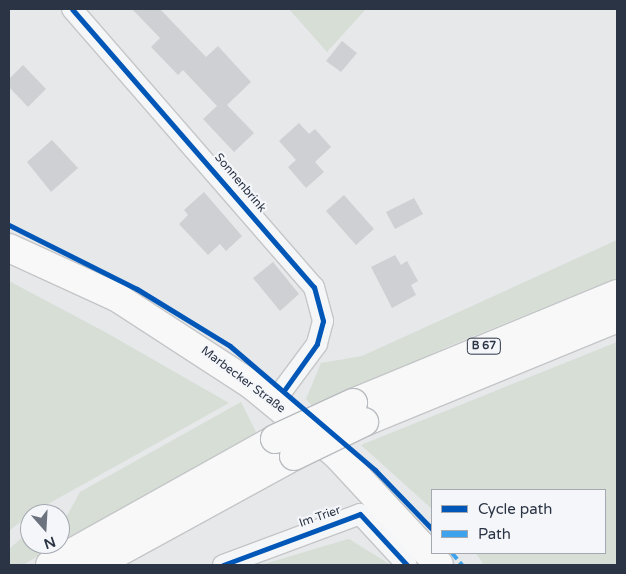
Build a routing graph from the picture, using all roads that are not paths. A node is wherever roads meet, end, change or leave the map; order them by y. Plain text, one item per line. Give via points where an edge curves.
1 (72, 9) edge
2 (9, 248) edge
3 (617, 294) edge
4 (617, 318) edge
5 (274, 402) junction
6 (359, 412) junction
7 (284, 448) junction
8 (50, 565) edge
9 (95, 565) edge
10 (223, 565) edge
11 (407, 565) edge
12 (439, 565) edge

1 - 5 street, Sonnenbrink via 314,287 323,321 317,344
2 - 5 main road, Marbecker Straße via 147,315
3 - 6 main road, B 67
4 - 6 main road, B 67
5 - 12 main road, Marbecker Straße via 336,454
6 - 7 main road, B 67, bridge
7 - 8 main road, B 67
7 - 9 main road, B 67
10 - 11 street, Im Trier via 360,514

